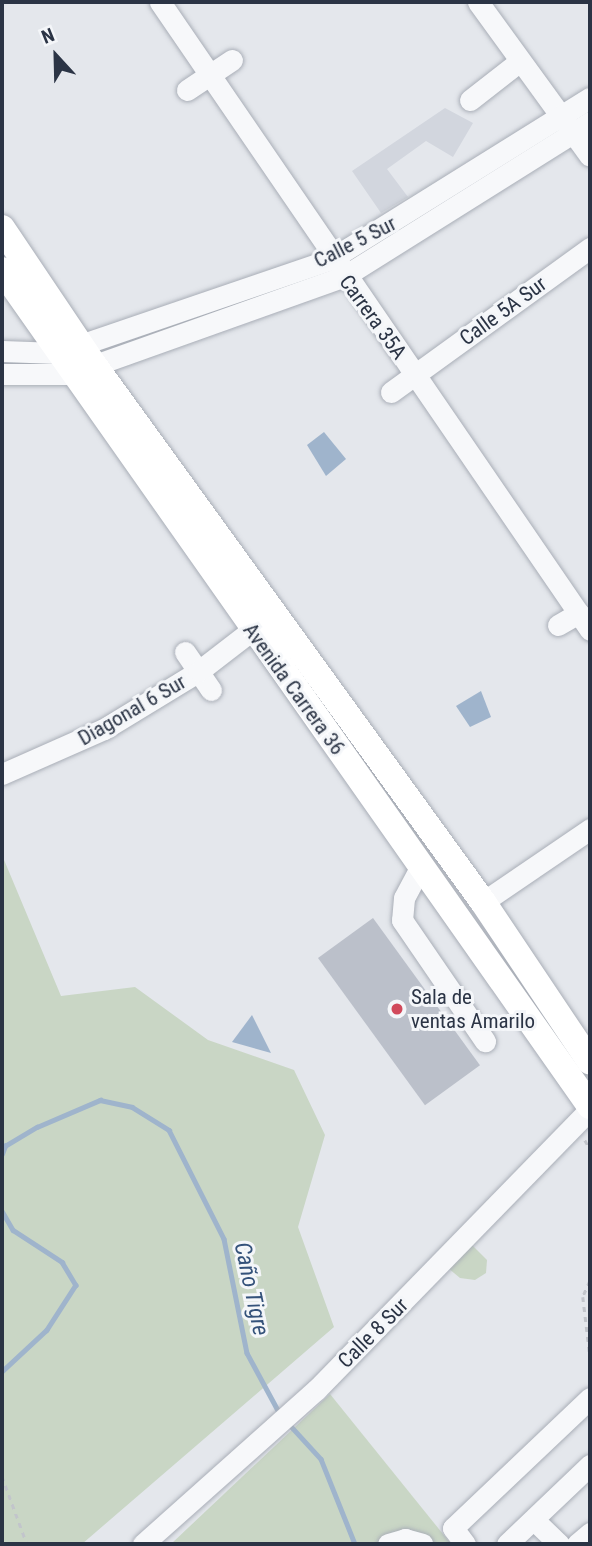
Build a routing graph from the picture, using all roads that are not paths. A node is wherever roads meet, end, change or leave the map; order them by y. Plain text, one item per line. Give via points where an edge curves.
1 (160, 2) edge
2 (478, 2) edge
3 (232, 60) dead end
4 (520, 61) junction
5 (208, 76) junction
6 (187, 90) dead end
7 (590, 98) edge
8 (470, 100) dead end
9 (576, 124) edge
10 (590, 156) edge
11 (2, 228) edge
12 (590, 248) edge
13 (337, 268) junction
14 (2, 270) edge
15 (2, 351) edge
16 (75, 359) junction
17 (2, 374) edge
18 (415, 374) junction
19 (391, 393) dead end
20 (584, 622) edge
21 (558, 625) dead end
22 (252, 630) junction
23 (185, 652) dead end
24 (199, 671) junction
25 (211, 690) dead end
26 (2, 774) edge
27 (590, 829) edge
28 (421, 866) junction
29 (482, 902) junction
30 (485, 1041) dead end
31 (590, 1062) edge
32 (590, 1107) edge
33 (590, 1398) edge
34 (590, 1465) edge
35 (534, 1520) junction
36 (590, 1533) edge
37 (143, 1544) edge
38 (388, 1544) edge
39 (422, 1544) edge
40 (466, 1544) edge
41 (507, 1544) edge
42 (559, 1544) edge
43 (577, 1544) edge

1 - 5 street, Carrera 35A
2 - 4 street
3 - 5 street
4 - 8 street
4 - 9 street
5 - 6 street
5 - 13 street, Carrera 35A
7 - 9 street, Calle 5 Sur
9 - 10 street
9 - 13 street, Calle 5 Sur
11 - 16 main road, Avenida Carrera 36
12 - 18 street, Calle 5A Sur
13 - 16 street, Calle 5 Sur
13 - 18 street, Carrera 35A
14 - 16 main road, Avenida Carrera 36
15 - 16 street
16 - 17 street
16 - 22 main road, Avenida Carrera 36
16 - 29 main road, Avenida Carrera 36
18 - 19 street, Calle 5A Sur
18 - 20 street, Carrera 35A via 536,533
20 - 21 street
22 - 24 street, Diagonal 6 Sur
22 - 28 main road, Avenida Carrera 36
23 - 24 street
24 - 25 street
24 - 26 street, Diagonal 6 Sur via 104,729
27 - 29 street
28 - 30 street via 404,898 402,920
28 - 32 main road, Avenida Carrera 36
29 - 31 main road, Avenida Carrera 36
32 - 37 street, Calle 8 Sur via 316,1390
33 - 40 street via 453,1528
34 - 35 street
35 - 41 street
35 - 42 street
36 - 43 street
38 - 39 street via 405,1539

